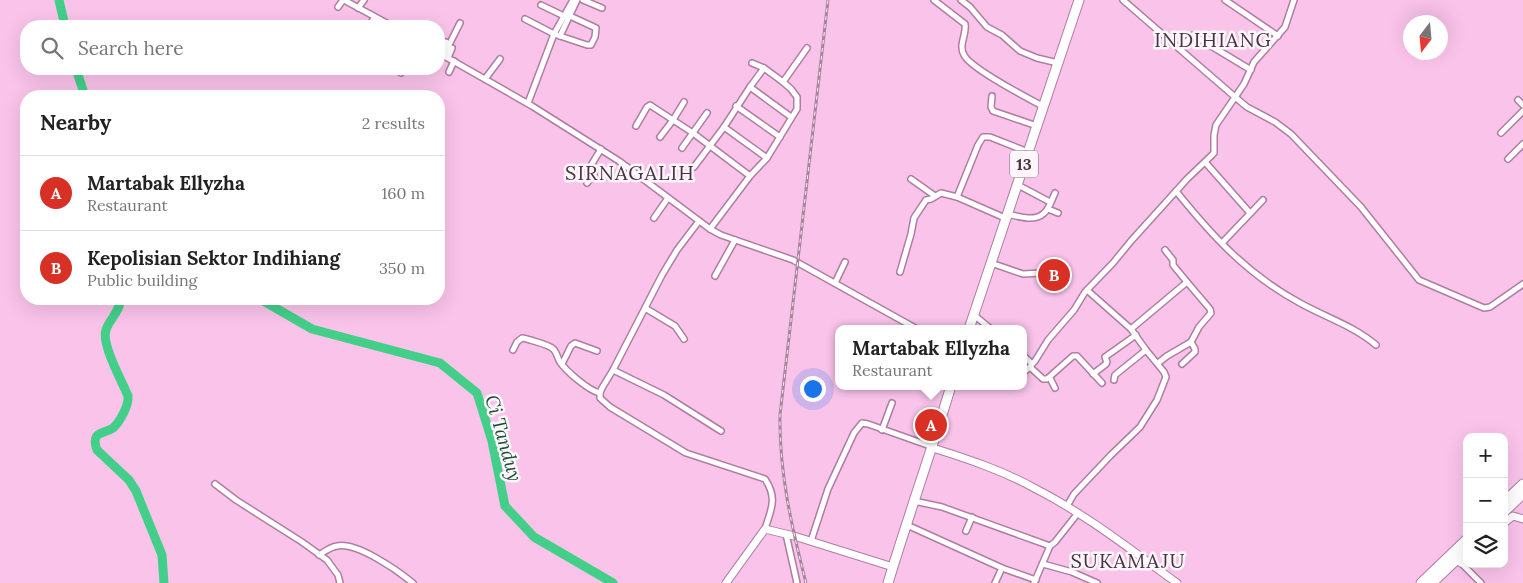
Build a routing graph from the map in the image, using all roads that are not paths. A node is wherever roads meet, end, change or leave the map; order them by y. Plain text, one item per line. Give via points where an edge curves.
1 (343, 0) edge
2 (364, 0) edge
3 (573, 0) edge
4 (577, 0) edge
5 (583, 0) edge
6 (934, 0) edge
7 (960, 0) edge
8 (1124, 0) edge
9 (1225, 0) edge
10 (1294, 0) edge
11 (1076, 2) edge
12 (541, 4) dead end
13 (338, 7) dead end
14 (358, 8) junction
15 (602, 8) dead end
16 (375, 17) junction
17 (567, 17) junction
18 (373, 20) edge
19 (381, 20) edge
20 (524, 20) dead end
21 (460, 23) dead end
22 (554, 34) junction
23 (560, 36) junction
24 (1278, 36) junction
25 (446, 42) dead end
26 (445, 45) edge
27 (452, 48) dead end
28 (807, 48) dead end
29 (1180, 49) junction
30 (445, 50) edge
31 (445, 53) edge
32 (445, 56) edge
33 (500, 59) dead end
34 (454, 61) junction
35 (752, 63) dead end
36 (1059, 63) junction
37 (764, 68) junction
38 (1251, 70) junction
39 (449, 72) dead end
40 (485, 79) junction
41 (783, 82) junction
42 (750, 87) junction
43 (992, 96) dead end
44 (1235, 97) junction
45 (1518, 100) dead end
46 (684, 102) dead end
47 (528, 103) junction
48 (1523, 105) edge
49 (736, 106) junction
50 (1044, 107) junction
51 (1523, 111) edge
52 (707, 113) dead end
53 (792, 117) junction
54 (674, 120) junction
55 (636, 126) dead end
56 (1037, 126) junction
57 (724, 127) junction
58 (693, 133) junction
59 (1501, 133) dead end
60 (780, 136) junction
61 (660, 137) dead end
62 (1523, 144) edge
63 (710, 146) junction
64 (682, 148) dead end
65 (601, 150) junction
66 (1028, 152) junction
67 (767, 158) junction
68 (1508, 159) dead end
69 (1205, 162) junction
70 (694, 167) dead end
71 (750, 176) junction
72 (911, 179) dead end
73 (587, 183) dead end
74 (1016, 184) junction
75 (1176, 191) junction
76 (1055, 193) dead end
77 (935, 196) junction
78 (956, 197) junction
79 (668, 198) junction
80 (1263, 200) dead end
81 (1050, 202) junction
82 (1048, 209) junction
83 (1058, 213) dead end
84 (1250, 213) junction
85 (1006, 216) junction
86 (654, 218) dead end
87 (699, 221) junction
88 (710, 229) junction
89 (736, 240) junction
90 (1222, 244) junction
91 (1165, 250) dead end
92 (845, 262) dead end
93 (991, 263) junction
94 (900, 272) dead end
95 (1041, 273) dead end
96 (715, 276) dead end
97 (835, 282) junction
98 (1186, 282) junction
99 (1523, 284) edge
100 (1087, 290) junction
101 (645, 308) junction
102 (974, 315) junction
103 (910, 325) edge
104 (970, 325) edge
105 (986, 325) edge
106 (1132, 329) junction
107 (1136, 335) junction
108 (684, 339) dead end
109 (1190, 342) junction
110 (1376, 345) dead end
111 (514, 350) dead end
112 (597, 350) dead end
113 (1146, 350) junction
114 (1027, 360) edge
115 (562, 364) junction
116 (1158, 364) junction
117 (1182, 364) dead end
118 (1031, 365) junction
119 (1027, 369) edge
120 (613, 370) junction
121 (1093, 374) junction
122 (1050, 378) junction
123 (1114, 380) dead end
124 (1102, 383) dead end
125 (1055, 388) dead end
126 (950, 390) edge
127 (600, 393) junction
128 (892, 403) dead end
129 (882, 430) junction
130 (721, 431) dead end
131 (933, 448) junction
132 (215, 484) dead end
133 (1523, 484) edge
134 (1523, 494) edge
135 (1508, 498) edge
136 (914, 500) junction
137 (1067, 506) junction
138 (1508, 508) edge
139 (1078, 513) junction
140 (972, 517) junction
141 (1523, 519) edge
142 (1508, 520) edge
143 (907, 525) junction
144 (764, 529) junction
145 (966, 531) dead end
146 (786, 534) junction
147 (811, 541) junction
148 (1050, 546) junction
149 (319, 555) junction
150 (1459, 559) edge
151 (1043, 564) junction
152 (893, 567) junction
153 (1002, 568) junction
154 (1035, 581) edge
155 (340, 583) edge
156 (413, 583) edge
157 (726, 583) edge
158 (797, 583) edge
159 (888, 583) edge
160 (994, 583) edge
161 (1098, 583) edge
162 (1177, 583) edge
163 (1421, 583) edge
164 (1432, 583) edge
165 (1481, 583) edge

1 - 13 street
1 - 14 street
2 - 14 street
3 - 17 street
4 - 17 street
5 - 15 street
6 - 50 street via 965,24 962,45 966,58 993,78
7 - 36 street via 987,27 1020,51
8 - 29 street
9 - 24 street
10 - 24 street via 1285,28
11 - 36 main road, 13
12 - 17 street
14 - 16 street
16 - 18 street
16 - 19 street
17 - 22 street
17 - 23 street
17 - 23 street via 594,26 595,37 591,45 586,45
20 - 22 street
21 - 30 street
22 - 23 street
22 - 47 street
24 - 38 street via 1260,53
25 - 26 street
27 - 31 street
28 - 41 street
29 - 38 street via 1193,35
29 - 44 street
32 - 34 street
33 - 40 street
34 - 39 street
34 - 40 street
35 - 37 street
36 - 50 main road, 13
37 - 41 street
37 - 42 street
38 - 44 street
40 - 47 street
41 - 53 street via 797,96 797,109
42 - 49 street
42 - 53 street
43 - 56 street via 993,111
44 - 69 street via 1216,125 1214,153
44 - 99 street via 1291,134 1361,207 1419,280 1484,308
45 - 48 street
46 - 54 street
47 - 65 street
49 - 57 street
49 - 60 street
50 - 56 main road, 13
51 - 59 street
52 - 58 street
53 - 60 street
54 - 55 street via 650,105
54 - 58 street
54 - 61 street
56 - 66 main road, 13
57 - 63 street
57 - 67 street
58 - 63 street
58 - 64 street
60 - 67 street
62 - 68 street
63 - 70 street
63 - 71 street
65 - 73 street via 590,167 594,174
65 - 79 street
66 - 74 main road, 13
66 - 78 street via 983,137
67 - 71 street
69 - 75 street
69 - 84 street
71 - 88 street
72 - 77 street
74 - 81 street
74 - 85 main road, 13
75 - 90 street
75 - 100 street
76 - 81 street
77 - 78 street via 944,193
77 - 94 street via 924,202 914,218
78 - 85 street
79 - 86 street
79 - 87 street
80 - 84 street
81 - 82 street
82 - 83 street
82 - 85 street via 1038,217
84 - 90 street
85 - 93 main road, 13
87 - 88 street
87 - 101 street via 662,274
88 - 89 street
89 - 96 street
89 - 97 street via 793,260
90 - 110 street via 1269,285 1360,333
91 - 98 street
92 - 97 street
93 - 95 street via 1023,274
93 - 102 main road, 13
97 - 103 street
98 - 106 street
98 - 109 street via 1211,311
100 - 106 street
100 - 118 street
101 - 108 street via 675,326
101 - 120 street
102 - 104 main road, 13
102 - 105 street
106 - 107 street
107 - 113 street
107 - 121 street via 1105,357 1106,364
109 - 116 street
109 - 117 street via 1195,352
111 - 115 street via 519,339 529,339 553,348
112 - 115 street via 575,343
113 - 116 street
113 - 123 street via 1115,375
114 - 118 street
115 - 127 street via 583,384
116 - 137 street via 1166,377 1165,383 1145,420 1074,494
118 - 119 street
118 - 122 street via 1043,379
120 - 127 street
120 - 130 street via 664,395
121 - 122 street via 1082,360 1073,356
121 - 124 street
122 - 125 street
126 - 131 main road
127 - 144 street via 600,398 610,407 686,453 765,479 773,497
128 - 129 street
129 - 131 street
129 - 147 street via 862,423 854,433 828,488
131 - 136 main road
131 - 137 street via 1011,477
132 - 149 street
133 - 135 main road
134 - 138 main road
136 - 140 street
136 - 143 main road
137 - 139 street
139 - 148 street
139 - 162 street
140 - 145 street
140 - 148 street
141 - 142 street via 1513,516
143 - 152 main road
143 - 153 street
144 - 146 street
144 - 157 street
146 - 147 street
146 - 158 street
147 - 152 street
148 - 151 street
149 - 155 street via 327,560
149 - 156 street via 334,546 354,548
150 - 163 main road
150 - 164 main road
150 - 165 street
151 - 154 street
151 - 161 street
152 - 159 main road
153 - 154 street
153 - 160 street

